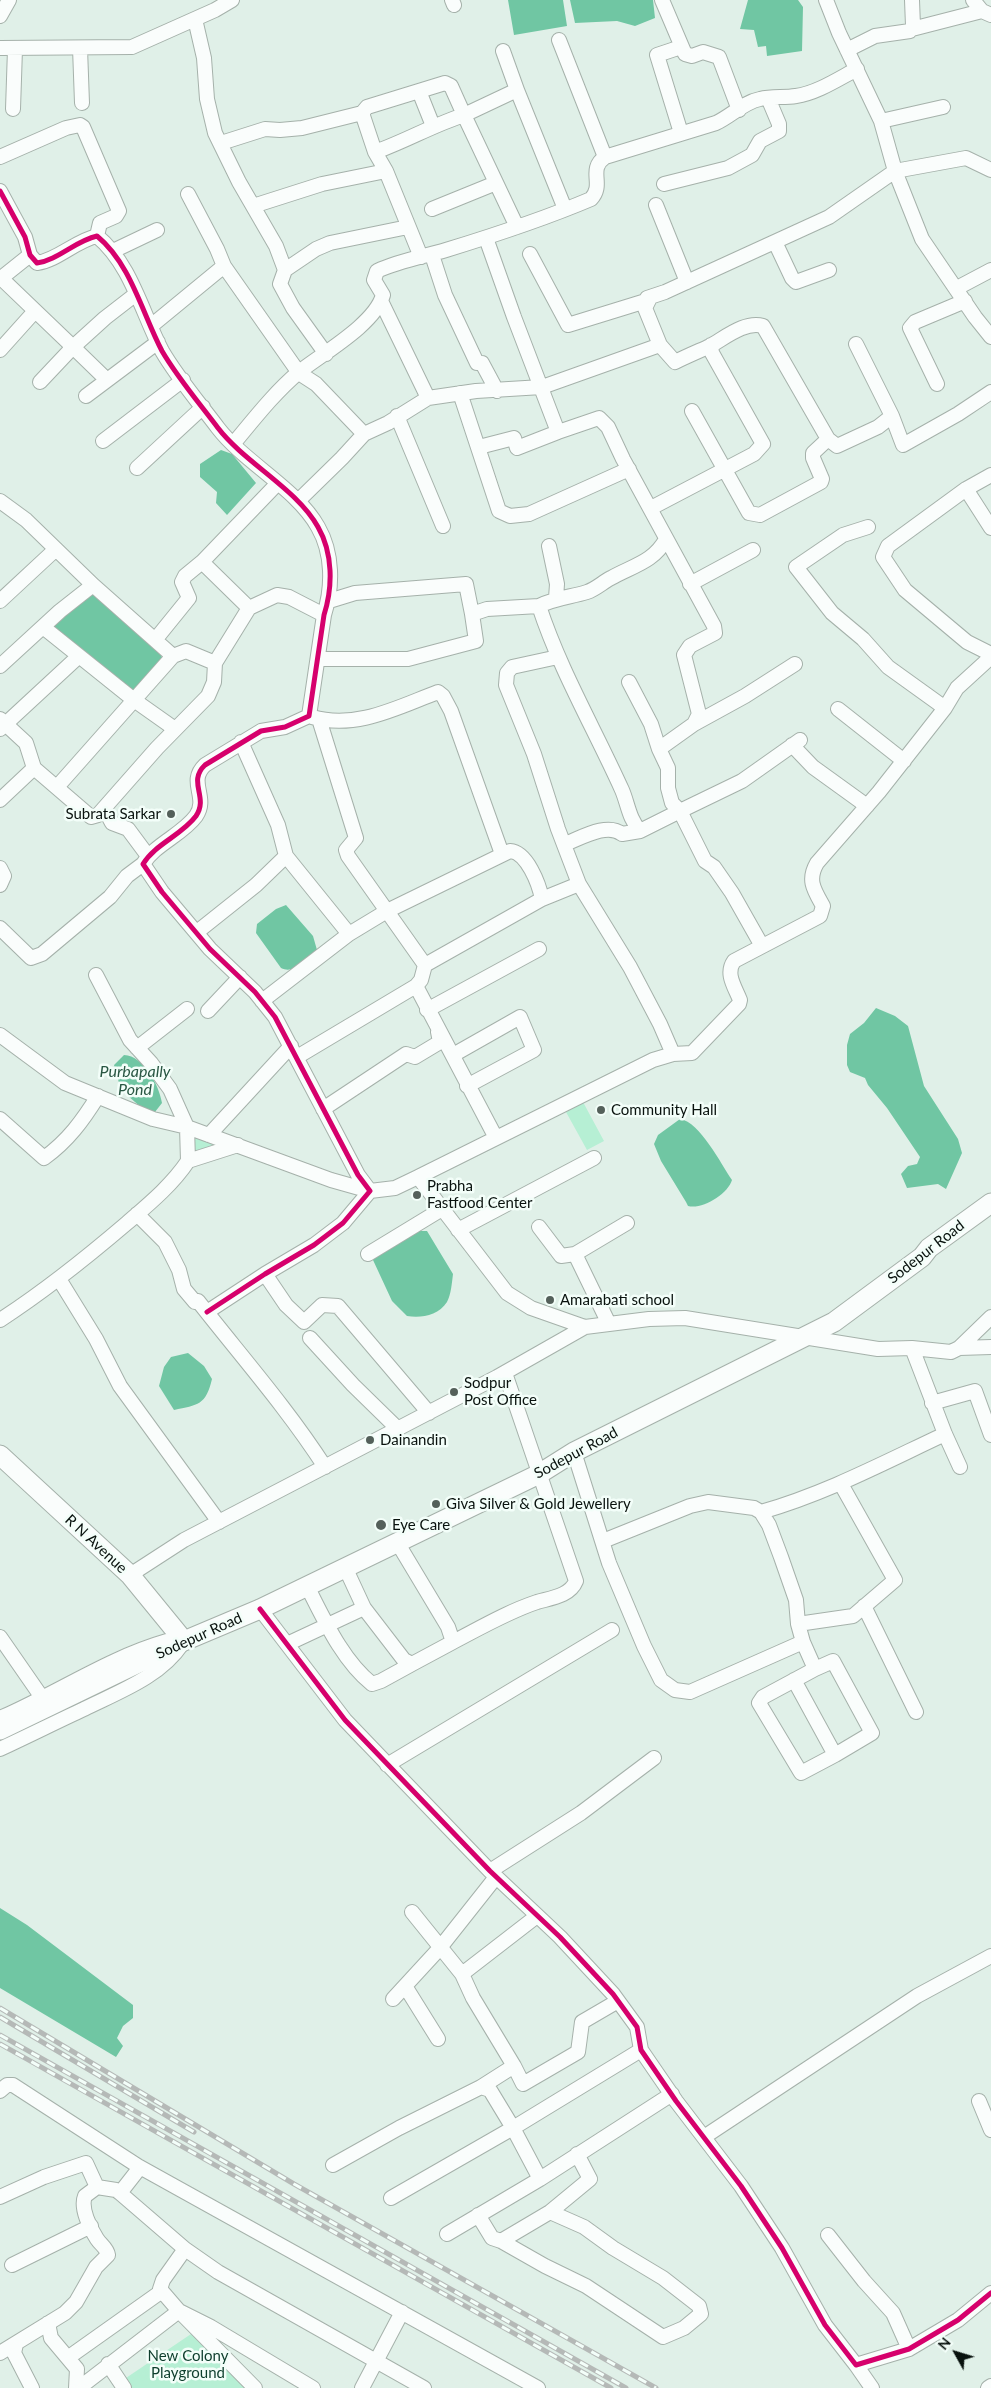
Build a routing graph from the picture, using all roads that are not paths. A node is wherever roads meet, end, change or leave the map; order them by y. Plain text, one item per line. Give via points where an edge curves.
1 (9, 0) edge
2 (232, 0) edge
3 (662, 0) edge
4 (826, 0) edge
5 (912, 0) edge
6 (973, 0) edge
7 (212, 5) edge
8 (987, 13) edge
9 (0, 16) edge
10 (195, 18) junction
11 (912, 29) junction
12 (558, 40) dead end
13 (681, 47) junction
14 (0, 48) edge
15 (80, 48) junction
16 (15, 49) junction
17 (847, 50) junction
18 (503, 51) dead end
19 (856, 69) junction
20 (517, 90) junction
21 (419, 91) junction
22 (768, 98) junction
23 (82, 103) dead end
24 (944, 107) dead end
25 (13, 109) dead end
26 (739, 110) junction
27 (362, 113) junction
28 (464, 115) junction
29 (882, 121) junction
30 (433, 126) junction
31 (682, 133) junction
32 (221, 143) junction
33 (375, 152) junction
34 (605, 156) junction
35 (0, 157) edge
36 (386, 170) junction
37 (991, 170) edge
38 (895, 171) junction
39 (496, 183) junction
40 (664, 184) dead end
41 (0, 191) edge
42 (188, 194) dead end
43 (656, 205) dead end
44 (253, 206) junction
45 (565, 209) junction
46 (432, 210) dead end
47 (5, 212) edge
48 (408, 227) junction
49 (517, 227) junction
50 (157, 230) dead end
51 (97, 236) junction
52 (486, 238) junction
53 (775, 242) junction
54 (113, 251) junction
55 (530, 254) dead end
56 (30, 256) junction
57 (426, 256) junction
58 (224, 266) junction
59 (285, 270) junction
60 (829, 270) dead end
61 (991, 270) edge
62 (0, 278) edge
63 (687, 282) junction
64 (957, 288) junction
65 (136, 294) junction
66 (649, 300) junction
67 (381, 301) junction
68 (965, 301) junction
69 (35, 311) junction
70 (151, 326) junction
71 (991, 337) edge
72 (158, 342) junction
73 (856, 344) dead end
74 (660, 345) junction
75 (711, 345) junction
76 (73, 347) junction
77 (0, 350) edge
78 (326, 354) junction
79 (299, 373) junction
80 (107, 380) junction
81 (183, 380) junction
82 (40, 382) dead end
83 (937, 384) dead end
84 (542, 387) junction
85 (497, 390) junction
86 (991, 392) edge
87 (460, 393) junction
88 (86, 396) dead end
89 (428, 398) junction
90 (203, 407) junction
91 (692, 411) dead end
92 (397, 416) junction
93 (892, 416) junction
94 (558, 432) junction
95 (364, 434) junction
96 (828, 439) junction
97 (103, 440) dead end
98 (234, 443) junction
99 (479, 447) junction
100 (137, 468) dead end
101 (629, 470) junction
102 (725, 470) junction
103 (991, 475) edge
104 (277, 484) junction
105 (966, 489) junction
106 (298, 501) junction
107 (1, 504) edge
108 (651, 508) junction
109 (443, 526) dead end
110 (868, 527) dead end
111 (991, 528) edge
112 (666, 539) junction
113 (549, 546) dead end
114 (56, 549) junction
115 (753, 550) dead end
116 (202, 562) junction
117 (690, 584) junction
118 (93, 585) junction
119 (556, 598) junction
120 (0, 601) edge
121 (329, 601) junction
122 (539, 606) junction
123 (249, 608) junction
124 (472, 614) junction
125 (324, 615) junction
126 (43, 627) junction
127 (155, 640) junction
128 (991, 655) edge
129 (80, 656) junction
130 (173, 656) junction
131 (558, 657) junction
132 (318, 660) junction
133 (215, 662) junction
134 (795, 664) dead end
135 (0, 666) edge
136 (628, 682) dead end
137 (134, 700) junction
138 (945, 708) junction
139 (838, 709) dead end
140 (314, 717) junction
141 (2, 724) edge
142 (694, 724) junction
143 (175, 729) junction
144 (241, 742) junction
145 (659, 749) junction
146 (904, 760) junction
147 (34, 768) junction
148 (57, 787) junction
149 (0, 800) edge
150 (867, 806) junction
151 (104, 808) junction
152 (680, 811) junction
153 (640, 831) junction
154 (565, 844) junction
155 (502, 854) junction
156 (286, 856) junction
157 (146, 860) junction
158 (0, 868) edge
159 (579, 884) junction
160 (0, 885) edge
161 (542, 899) junction
162 (387, 911) junction
163 (0, 928) edge
164 (197, 932) junction
165 (349, 934) junction
166 (762, 946) junction
167 (539, 949) dead end
168 (425, 965) junction
169 (96, 975) dead end
170 (240, 977) junction
171 (416, 986) junction
172 (262, 1001) junction
173 (187, 1009) dead end
174 (427, 1010) junction
175 (208, 1011) dead end
176 (438, 1032) junction
177 (0, 1035) edge
178 (137, 1048) junction
179 (294, 1052) junction
180 (673, 1054) junction
181 (452, 1055) junction
182 (467, 1086) junction
183 (98, 1096) junction
184 (322, 1109) junction
185 (0, 1119) edge
186 (187, 1127) junction
187 (210, 1135) junction
188 (496, 1138) junction
189 (238, 1145) junction
190 (594, 1158) dead end
191 (188, 1161) junction
192 (418, 1177) junction
193 (370, 1191) junction
194 (991, 1203) edge
195 (442, 1209) junction
196 (137, 1214) junction
197 (991, 1215) edge
198 (627, 1223) dead end
199 (539, 1227) dead end
200 (458, 1230) junction
201 (368, 1254) dead end
202 (575, 1254) junction
203 (922, 1257) junction
204 (265, 1274) junction
205 (59, 1279) junction
206 (207, 1312) junction
207 (991, 1317) edge
208 (0, 1320) edge
209 (609, 1324) junction
210 (585, 1327) junction
211 (806, 1337) junction
212 (310, 1338) dead end
213 (991, 1347) edge
214 (912, 1348) junction
215 (958, 1348) junction
216 (505, 1373) junction
217 (932, 1403) junction
218 (429, 1413) junction
219 (398, 1429) junction
220 (945, 1434) junction
221 (991, 1435) edge
222 (574, 1452) junction
223 (0, 1455) edge
224 (325, 1467) junction
225 (960, 1467) dead end
226 (539, 1474) junction
227 (841, 1484) junction
228 (761, 1512) junction
229 (219, 1522) junction
230 (603, 1541) junction
231 (397, 1542) junction
232 (345, 1567) junction
233 (130, 1575) junction
234 (307, 1586) junction
235 (864, 1606) junction
236 (364, 1608) junction
237 (260, 1609) junction
238 (327, 1624) junction
239 (798, 1624) junction
240 (612, 1630) dead end
241 (0, 1637) edge
242 (184, 1641) junction
243 (453, 1642) junction
244 (802, 1642) junction
245 (287, 1644) junction
246 (412, 1664) junction
247 (815, 1669) junction
248 (794, 1680) junction
249 (43, 1699) junction
250 (916, 1712) dead end
251 (0, 1718) edge
252 (0, 1730) edge
253 (0, 1749) edge
254 (835, 1755) junction
255 (654, 1758) dead end
256 (387, 1765) junction
257 (493, 1874) junction
258 (412, 1912) dead end
259 (537, 1916) junction
260 (439, 1949) junction
261 (991, 1956) edge
262 (462, 1974) junction
263 (405, 1986) junction
264 (393, 1999) dead end
265 (618, 2001) junction
266 (438, 2039) dead end
267 (641, 2050) junction
268 (514, 2066) junction
269 (481, 2087) junction
270 (0, 2091) edge
271 (672, 2094) junction
272 (979, 2101) dead end
273 (513, 2128) junction
274 (991, 2130) edge
275 (704, 2137) junction
276 (577, 2154) junction
277 (333, 2165) dead end
278 (138, 2166) junction
279 (540, 2179) junction
280 (97, 2187) junction
281 (120, 2193) junction
282 (0, 2197) edge
283 (391, 2198) dead end
284 (550, 2212) junction
285 (478, 2215) junction
286 (91, 2226) junction
287 (447, 2234) dead end
288 (828, 2235) dead end
289 (501, 2240) junction
290 (185, 2249) junction
291 (12, 2265) dead end
292 (162, 2291) junction
293 (991, 2293) edge
294 (179, 2311) junction
295 (402, 2312) junction
296 (48, 2324) junction
297 (16, 2344) junction
298 (909, 2349) junction
299 (0, 2353) edge
300 (69, 2357) junction
301 (376, 2361) junction
302 (108, 2364) junction
303 (856, 2365) junction
304 (991, 2386) edge
305 (32, 2388) edge
306 (78, 2388) edge
307 (124, 2388) edge
308 (255, 2388) edge
309 (313, 2388) edge
310 (362, 2388) edge
311 (424, 2388) edge
312 (538, 2388) edge
313 (872, 2388) edge
314 (988, 2388) edge

1 - 9 street
2 - 7 street
3 - 13 street
4 - 17 street
5 - 11 street
6 - 8 street
7 - 10 street
8 - 11 street
10 - 15 street via 132,47
10 - 32 street via 204,58 207,98 215,133
11 - 17 street via 875,36
12 - 34 street
13 - 26 street via 689,56 703,52 719,57
13 - 31 street via 657,55
14 - 16 street
15 - 16 street
15 - 23 street
16 - 25 street
17 - 19 street
18 - 20 street
19 - 22 street via 798,96
19 - 29 street
20 - 28 street
20 - 45 street
21 - 27 street via 367,107
21 - 28 street via 449,84
21 - 30 street
22 - 26 street via 749,103
22 - 40 street via 779,131 760,141 752,155 728,168
24 - 29 street
26 - 31 street via 716,123
27 - 32 street via 302,128 265,129
27 - 33 street
28 - 30 street
28 - 39 street
29 - 38 street
30 - 33 street
31 - 34 street
32 - 44 street
33 - 36 street
34 - 45 street via 596,168 595,194 591,199
35 - 51 street via 66,128 83,127 119,211 116,216 100,222
36 - 44 street via 322,184
36 - 48 street
37 - 38 street via 966,158
38 - 53 street via 829,218
38 - 64 street via 922,238
39 - 46 street
39 - 49 street
41 - 47 street
42 - 58 street
43 - 63 street
44 - 59 street via 276,246
45 - 49 street
47 - 56 street via 25,237
48 - 57 street
48 - 59 street via 330,244 316,249
49 - 52 street
50 - 54 street
51 - 54 street
51 - 56 street via 84,239 45,262 37,263
52 - 57 street
52 - 84 street
53 - 60 street via 796,282
53 - 63 street
54 - 65 street
55 - 66 street via 568,325
56 - 62 street
57 - 67 street via 396,262 377,272 374,280 383,295
57 - 85 street via 477,364 482,363
58 - 70 street
58 - 79 street
59 - 78 street via 280,284
61 - 64 street
62 - 69 street
63 - 66 street via 647,298
64 - 68 street
65 - 70 street
65 - 76 street
66 - 74 street via 645,308
67 - 78 street via 376,312
67 - 89 street
68 - 71 street
68 - 83 street via 914,322 910,328
69 - 76 street
69 - 77 street
70 - 72 street
72 - 80 street
72 - 81 street
73 - 93 street
74 - 75 street via 675,362
74 - 84 street
75 - 96 street via 756,324 764,326
75 - 102 street via 712,353 762,444 754,454
76 - 80 street
76 - 82 street
78 - 79 street
79 - 95 street via 316,384
79 - 98 street
80 - 88 street
81 - 90 street
81 - 97 street
84 - 85 street
84 - 94 street
85 - 87 street
86 - 93 street via 903,445
87 - 89 street
87 - 99 street
89 - 92 street
90 - 98 street
90 - 100 street
91 - 102 street
92 - 95 street
92 - 109 street
93 - 96 street via 842,445 832,444
94 - 99 street via 517,448 514,438
94 - 101 street via 599,418 608,427
95 - 106 street
96 - 102 street via 813,458 821,482 760,515 749,513
98 - 104 street
99 - 101 street via 499,511 510,516 529,514
101 - 108 street
102 - 108 street
103 - 105 street
104 - 106 street
104 - 116 street
105 - 111 street
105 - 128 street via 888,546 883,557 906,590 967,642
106 - 121 street via 318,527 331,562
107 - 114 street via 26,520
108 - 112 street
110 - 138 street via 843,535 796,567 832,613 863,639 888,667
112 - 117 street
112 - 119 street via 650,559 589,591
113 - 119 street via 557,584
114 - 118 street
114 - 120 street
115 - 117 street
116 - 123 street
116 - 127 street via 182,582 189,598
117 - 142 street via 715,633 690,646 684,655 699,714
118 - 126 street
118 - 127 street
119 - 122 street
121 - 124 street via 355,593 466,584
121 - 125 street
122 - 124 street via 487,609
122 - 131 street
123 - 125 street via 277,595 289,597
123 - 133 street
124 - 132 street via 476,641 408,659
125 - 132 street
126 - 129 street
126 - 135 street
127 - 130 street
128 - 138 street via 957,688
129 - 137 street
129 - 141 street
130 - 133 street via 186,651
130 - 137 street
131 - 153 street
131 - 154 street via 512,667 507,673 506,685
132 - 140 street
133 - 143 street via 214,682 208,696
134 - 142 street
136 - 145 street via 651,724
137 - 143 street
137 - 148 street
138 - 146 street
139 - 146 street
140 - 144 street via 286,727 261,731
140 - 155 street via 354,721 438,692 451,711
140 - 162 street via 356,838 346,850 348,856
141 - 147 street via 26,743
142 - 145 street
143 - 151 street
144 - 156 street via 278,825
144 - 157 street via 198,771 196,781 201,798 197,815
145 - 152 street via 668,768 672,802
146 - 150 street
147 - 148 street
147 - 149 street
148 - 151 street via 91,816
150 - 152 street via 813,766 796,743 742,781
150 - 166 street via 812,872 813,888 823,906 820,916
151 - 157 street via 112,823 128,829
152 - 153 street
152 - 166 street via 705,860 714,867 732,893
153 - 154 street via 622,834 618,830 606,829
154 - 159 street
155 - 161 street via 510,851 520,854
155 - 162 street
156 - 164 street via 256,885
156 - 165 street
157 - 163 street via 126,876 110,897 42,954 31,958
157 - 164 street via 162,892
158 - 160 street via 4,876
159 - 161 street
159 - 180 street via 630,967
161 - 168 street
162 - 165 street
162 - 168 street
164 - 170 street
165 - 172 street
166 - 180 street via 734,962 730,968 740,1000 737,1007 692,1053
167 - 174 street
168 - 171 street
169 - 178 street
170 - 172 street
170 - 175 street
171 - 174 street
171 - 179 street
172 - 179 street
173 - 178 street
174 - 176 street
176 - 181 street
176 - 184 street via 440,1042 415,1057 406,1054
177 - 183 street via 65,1083
178 - 186 street via 170,1090
179 - 184 street
179 - 187 street
180 - 188 street via 621,1074
181 - 182 street
181 - 182 street via 520,1017 534,1050
182 - 188 street
183 - 185 street via 80,1125 44,1158
183 - 186 street via 153,1119
184 - 193 street
186 - 187 street
186 - 191 street
187 - 189 street
188 - 192 street
189 - 191 street
189 - 193 street
190 - 200 street
191 - 196 street via 181,1172
192 - 193 street via 395,1188
192 - 195 street
193 - 204 street via 343,1223 314,1245
194 - 203 main road, Sodepur Road via 929,1248
195 - 200 street
195 - 201 street
196 - 205 street
196 - 206 street via 165,1242 184,1288
197 - 203 main road via 931,1259
198 - 202 street
199 - 202 street via 560,1256
200 - 210 street via 507,1293 531,1308
202 - 209 street
203 - 211 main road, Sodepur Road via 834,1322
204 - 206 street
204 - 218 street via 286,1305 304,1322 322,1305 338,1306
205 - 208 street
205 - 229 street via 120,1386
206 - 224 street via 304,1434
207 - 215 street
209 - 210 street
209 - 211 street via 684,1318
210 - 216 street
211 - 214 street via 878,1348
211 - 222 main road, Sodepur Road
212 - 219 street
213 - 215 street
214 - 215 street via 950,1352
214 - 217 street
216 - 218 street
216 - 226 street
217 - 220 street
217 - 221 street via 975,1391
218 - 219 street
219 - 224 street
220 - 225 street
220 - 227 street
222 - 226 main road, Sodepur Road
222 - 230 street
223 - 233 main road, R N Avenue
224 - 229 street
226 - 231 main road, Sodepur Road
226 - 243 street via 576,1581 574,1588 522,1607
227 - 228 street via 804,1500
227 - 235 street via 895,1580
228 - 230 street via 754,1508 708,1502 690,1506
228 - 239 street via 769,1525 796,1600
229 - 233 street
230 - 244 street via 644,1646 661,1680 675,1690 690,1692
231 - 232 main road, Sodepur Road
231 - 243 street
232 - 234 main road, Sodepur Road
232 - 236 street
233 - 242 main road, R N Avenue
234 - 237 main road, Sodepur Road
234 - 238 street
235 - 239 street via 853,1616
235 - 250 street
236 - 238 street
236 - 246 street via 404,1660
237 - 242 main road, Sodepur Road
237 - 245 street
238 - 245 street
238 - 246 street via 347,1656 372,1684
239 - 244 street
240 - 256 street
241 - 249 street
242 - 249 street via 166,1641 126,1656
242 - 252 main road, Sodepur Road
242 - 253 street via 158,1670
243 - 246 street
244 - 247 street
245 - 256 street via 345,1720
247 - 248 street
247 - 254 street via 833,1661 872,1734
248 - 254 street
248 - 254 street via 762,1697 759,1703 801,1773
249 - 251 street
255 - 257 street via 581,1814
256 - 257 street
257 - 259 street
257 - 260 street
258 - 260 street
259 - 262 street
259 - 265 street
260 - 262 street
260 - 263 street
261 - 275 street via 917,1996
262 - 268 street
263 - 264 street
263 - 266 street
265 - 267 street via 637,2027
265 - 268 street via 582,2022 578,2052 523,2084
267 - 271 street
267 - 273 street
268 - 269 street
269 - 273 street via 490,2090
269 - 277 street
270 - 278 street via 7,2084 13,2085
271 - 275 street
271 - 276 street
272 - 274 street
273 - 279 street
273 - 283 street
275 - 303 street via 742,2186 782,2248 825,2325
276 - 279 street
276 - 284 street via 590,2179
278 - 281 street
278 - 295 street
279 - 285 street
280 - 281 street
280 - 282 street via 86,2163
280 - 286 street via 84,2200
281 - 290 street
284 - 289 street
284 - 289 street via 584,2227 663,2278 699,2306 701,2314 684,2328 663,2338 586,2286
285 - 287 street
285 - 289 street via 492,2238
286 - 291 street
286 - 296 street via 108,2255 96,2267 76,2302
288 - 298 street via 893,2313
290 - 292 street via 161,2284
290 - 301 street via 218,2272
292 - 294 street
292 - 300 street
293 - 298 street via 958,2320
294 - 302 street
294 - 308 street
294 - 309 street
295 - 301 street
295 - 312 street
296 - 297 street
296 - 300 street via 51,2338
297 - 299 street
297 - 305 street via 14,2352
298 - 303 street
300 - 306 street via 77,2368
301 - 310 street
301 - 311 street
302 - 306 street
302 - 307 street
303 - 313 street
304 - 314 street

